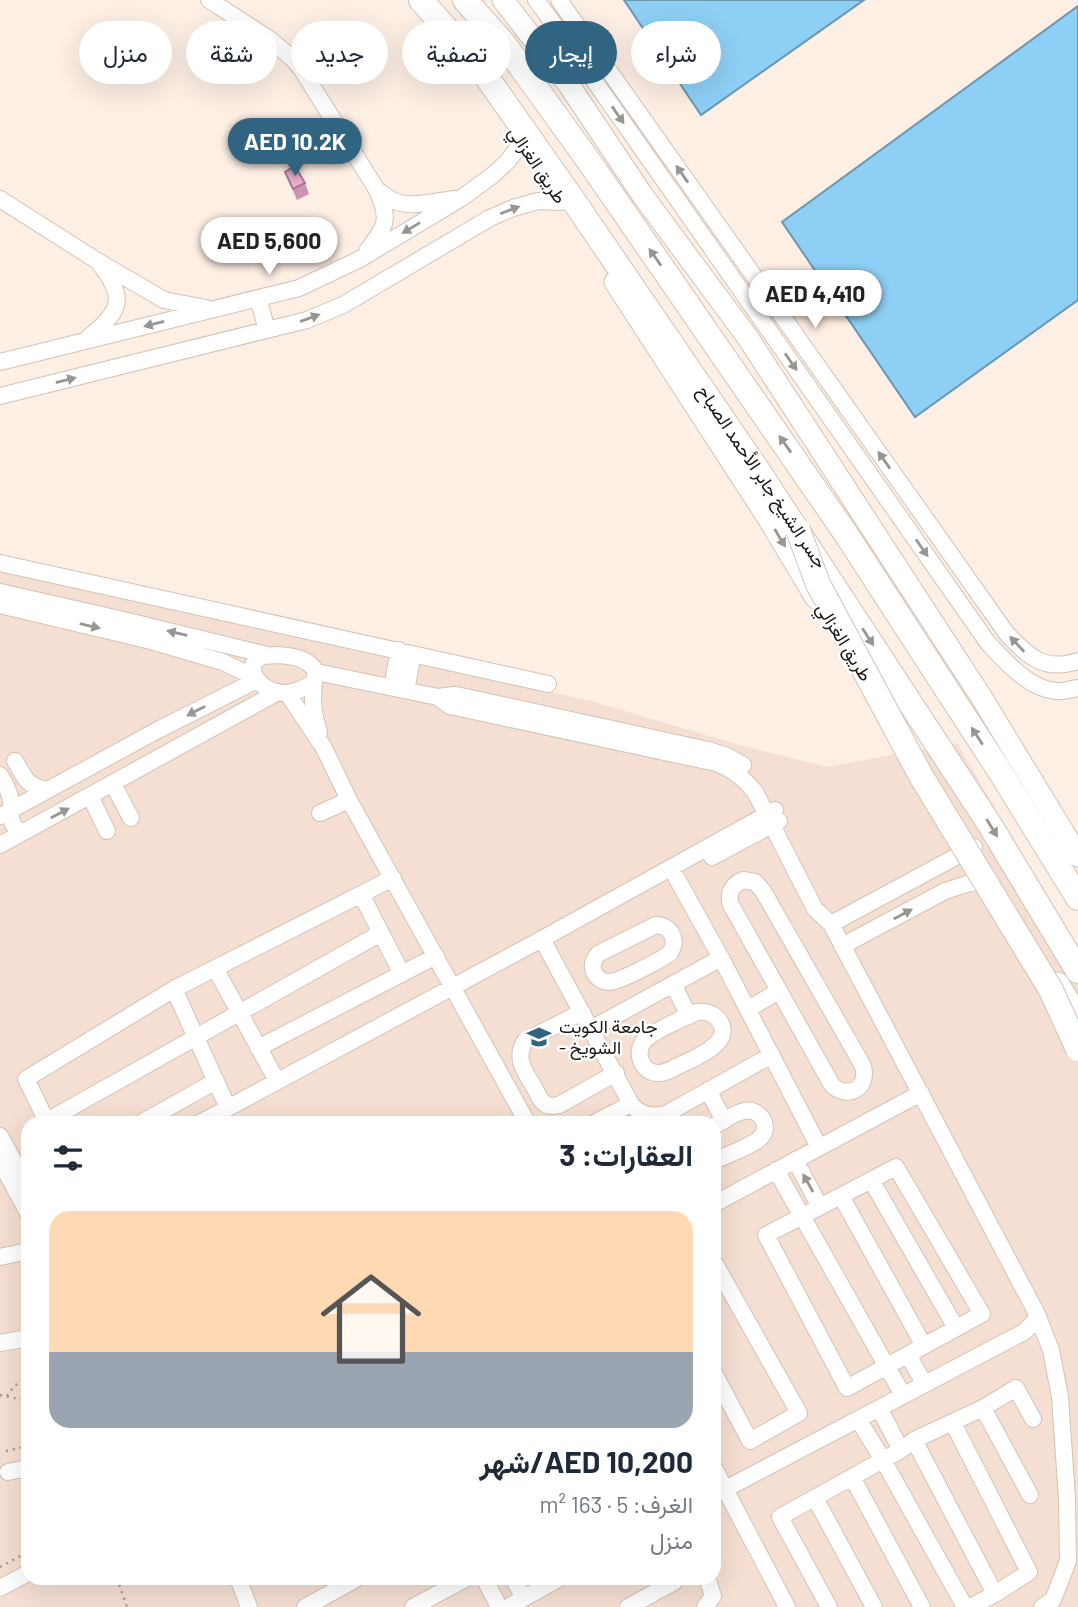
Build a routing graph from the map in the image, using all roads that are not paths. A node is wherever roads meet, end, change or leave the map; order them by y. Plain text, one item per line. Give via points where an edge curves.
1 (209, 0) edge
2 (406, 0) edge
3 (421, 0) edge
4 (465, 0) edge
5 (503, 0) edge
6 (536, 0) edge
7 (559, 0) edge
8 (522, 142) junction
9 (377, 190) junction
10 (0, 199) edge
11 (460, 199) junction
12 (562, 202) junction
13 (360, 260) junction
14 (99, 262) junction
15 (258, 298) junction
16 (213, 309) junction
17 (267, 330) junction
18 (84, 341) junction
19 (0, 362) edge
20 (0, 396) edge
21 (798, 530) junction
22 (0, 563) edge
23 (0, 592) edge
24 (131, 592) junction
25 (0, 605) edge
26 (123, 620) junction
27 (406, 652) junction
28 (267, 655) junction
29 (1078, 661) edge
30 (315, 677) junction
31 (514, 677) junction
32 (255, 678) junction
33 (1078, 688) edge
34 (399, 689) junction
35 (283, 693) junction
36 (438, 697) junction
37 (508, 706) junction
38 (528, 711) junction
39 (156, 731) junction
40 (324, 748) junction
41 (165, 755) junction
42 (15, 761) dead end
43 (0, 775) edge
44 (113, 784) junction
45 (48, 790) junction
46 (90, 796) junction
47 (349, 800) junction
48 (5, 813) edge
49 (320, 813) dead end
50 (773, 817) junction
51 (131, 818) dead end
52 (107, 831) dead end
53 (22, 833) junction
54 (0, 845) edge
55 (974, 847) junction
56 (1078, 856) edge
57 (676, 877) junction
58 (393, 878) junction
59 (1001, 888) junction
60 (362, 895) junction
61 (1078, 898) edge
62 (830, 923) junction
63 (381, 933) junction
64 (545, 943) junction
65 (842, 946) junction
66 (436, 957) junction
67 (721, 958) junction
68 (215, 968) junction
69 (1078, 971) edge
70 (402, 974) junction
71 (628, 975) junction
72 (673, 984) junction
73 (174, 989) junction
74 (455, 991) junction
75 (779, 991) junction
76 (642, 1001) junction
77 (748, 1009) junction
78 (582, 1012) junction
79 (240, 1014) junction
80 (689, 1016) junction
81 (1078, 1017) edge
82 (591, 1029) junction
83 (196, 1036) junction
84 (258, 1048) junction
85 (1078, 1049) edge
86 (772, 1055) junction
87 (616, 1073) junction
88 (216, 1081) junction
89 (277, 1082) junction
90 (708, 1090) junction
91 (921, 1093) junction
92 (631, 1104) junction
93 (228, 1108) junction
94 (44, 1116) edge
95 (57, 1116) edge
96 (153, 1116) edge
97 (213, 1116) edge
98 (231, 1116) edge
99 (524, 1116) edge
100 (596, 1116) edge
101 (717, 1116) edge
102 (721, 1122) edge
103 (0, 1136) edge
104 (819, 1147) junction
105 (721, 1158) edge
106 (795, 1160) junction
107 (0, 1161) edge
108 (776, 1170) junction
109 (21, 1174) edge
110 (871, 1180) junction
111 (841, 1196) junction
112 (721, 1199) edge
113 (21, 1200) edge
114 (820, 1207) junction
115 (801, 1217) junction
116 (21, 1252) edge
117 (0, 1257) edge
118 (721, 1274) edge
119 (1037, 1314) junction
120 (956, 1328) junction
121 (21, 1339) edge
122 (0, 1343) edge
123 (924, 1346) junction
124 (908, 1354) junction
125 (886, 1366) junction
126 (924, 1383) junction
127 (721, 1386) edge
128 (903, 1395) junction
129 (879, 1408) junction
130 (983, 1408) junction
131 (858, 1419) junction
132 (1033, 1419) dead end
133 (953, 1423) junction
134 (907, 1445) junction
135 (883, 1460) junction
136 (21, 1469) edge
137 (8, 1472) dead end
138 (852, 1477) junction
139 (721, 1491) edge
140 (721, 1494) edge
141 (1030, 1495) dead end
142 (815, 1498) junction
143 (21, 1577) edge
144 (231, 1585) edge
145 (241, 1585) edge
146 (345, 1585) edge
147 (454, 1585) edge
148 (488, 1585) edge
149 (517, 1585) edge
150 (547, 1585) edge
151 (668, 1585) edge
152 (709, 1585) edge
153 (0, 1588) edge
154 (995, 1594) junction
155 (524, 1598) junction
156 (239, 1607) edge
157 (249, 1607) edge
158 (305, 1607) edge
159 (413, 1607) edge
160 (499, 1607) edge
161 (508, 1607) edge
162 (628, 1607) edge
163 (705, 1607) edge
164 (787, 1607) edge
165 (829, 1607) edge
166 (874, 1607) edge
167 (922, 1607) edge
168 (968, 1607) edge
169 (1042, 1607) edge

1 - 9 street via 293,59
2 - 8 main road, طريق الغزالي via 442,38
3 - 21 highway, جسر الشيخ جابر الأحمد الصباح via 479,66
61 -> 4 highway, جسر الشيخ جابر الأحمد الصباح via 844,531 580,148 505,45
5 - 56 main road via 569,85 643,196 748,338 980,695
6 -> 33 street via 988,643 1030,682 1054,691
29 -> 7 street via 1042,663 1007,634
8 - 11 street via 494,175
8 - 12 main road, طريق الغزالي
9 - 11 street via 404,204
9 - 13 street via 386,216 384,226
10 - 14 street
11 -> 13 street
17 -> 12 street via 343,304 513,208 538,201
12 -> 55 main road, طريق الغزالي
13 - 15 street via 299,288
14 - 16 street via 164,300
14 - 18 street via 116,289 115,310
15 - 16 street
15 - 17 street
16 -> 18 street
20 -> 17 street
18 - 19 street
21 -> 69 highway, جسر الشيخ جابر الأحمد الصباح, bridge via 990,825
21 - 85 highway, bridge via 818,584 921,776 1051,990
22 - 24 street
23 - 26 street
24 - 26 street
24 - 27 street
25 -> 32 street via 163,644 223,662
28 -> 26 street
27 - 31 street
27 - 34 street
28 - 30 street via 299,658 312,664
28 - 32 street via 254,662
30 - 34 street
30 - 35 street via 303,689
30 - 40 street via 313,713
31 - 37 street
31 - 38 street via 541,682
32 - 35 street
32 -> 39 street
34 - 36 street
35 - 40 street
35 - 41 street
36 - 37 street via 454,695
36 - 50 street via 450,706 725,767 743,777
37 - 38 street
38 - 50 street via 727,755 754,775
39 - 41 street via 163,739
39 - 45 street
40 - 47 street
41 - 44 street
42 - 45 street via 26,781
43 - 48 street via 11,802
44 - 46 street
44 - 51 street
45 - 48 street
46 - 52 street
53 -> 46 street
47 - 49 street
47 - 58 street
48 - 53 street
50 - 57 street
50 - 62 street via 816,909
50 - 64 street
53 - 54 street
55 - 59 main road, طريق الغزالي
55 - 62 street
57 - 64 street
57 - 67 street
58 - 60 street
58 - 66 street
65 -> 59 street via 945,891 973,883
59 - 81 main road, طريق الغزالي
60 - 63 street
60 - 68 street
62 - 65 street
63 - 70 street
63 - 79 street
64 - 74 street
64 - 78 street
65 - 91 street
66 - 70 street
66 - 74 street
67 - 72 street
67 - 77 street
68 - 73 street
68 - 79 street
70 - 84 street
71 - 71 street via 612,982 602,980 594,973 595,958 651,927 661,925 670,930 674,939 670,953
71 - 76 street
72 - 76 street
72 - 80 street
73 - 83 street
73 - 94 street via 26,1079
74 - 89 street
74 - 98 street
74 - 99 street
75 - 75 street via 832,1085 841,1091 858,1088 864,1078 863,1066 764,891 755,882 743,880 731,890 731,905
75 - 77 street
76 - 82 street
77 - 86 street
78 - 82 street
78 - 87 street via 523,1044 521,1063 542,1102 559,1105
79 - 83 street
79 - 84 street
80 - 80 street via 708,1012 716,1018 722,1027 718,1043 668,1072 645,1068 639,1057 645,1040
82 - 87 street
83 - 88 street
83 - 95 street
84 - 89 street
86 - 90 street
86 - 104 street
87 - 92 street
88 - 93 street
88 - 96 street
89 - 93 street
90 - 92 street via 655,1116 646,1116
90 - 101 street
91 - 104 street
91 - 119 street
92 - 100 street
93 - 97 street
102 - 105 street via 752,1110 762,1116 765,1132
103 - 109 street
104 - 106 street
106 - 108 street
114 -> 106 street
107 - 113 street
108 - 112 street
108 - 115 street
110 - 111 street
110 - 120 street
110 - 120 street via 896,1167 982,1314
111 - 114 street
111 - 123 street
114 - 115 street
115 - 125 street
115 - 125 street via 766,1235 847,1388
116 - 117 street
118 - 127 street via 799,1413 750,1441
119 - 126 street via 1024,1332
119 - 169 street via 1051,1350 1060,1397 1068,1561 1053,1600
120 - 123 street
121 - 122 street
123 - 124 street
124 - 125 street
124 - 126 street
125 - 128 street
126 - 128 street
128 - 129 street
129 - 131 street
129 - 134 street
130 - 132 street via 1016,1388
130 - 133 street
130 - 141 street
131 - 135 street
131 - 139 street
133 - 134 street
133 - 154 street via 1029,1572
134 - 135 street
134 - 154 street
135 - 138 street
135 - 168 street
136 - 137 street
138 - 142 street
138 - 167 street
140 - 164 street
142 - 165 street via 780,1517
142 - 166 street
143 - 153 street
144 - 156 street
145 - 157 street
146 - 158 street
147 - 159 street
148 - 160 street
149 - 155 street
150 - 155 street
151 - 162 street
152 - 163 street via 713,1596
154 - 168 street
155 - 161 street

